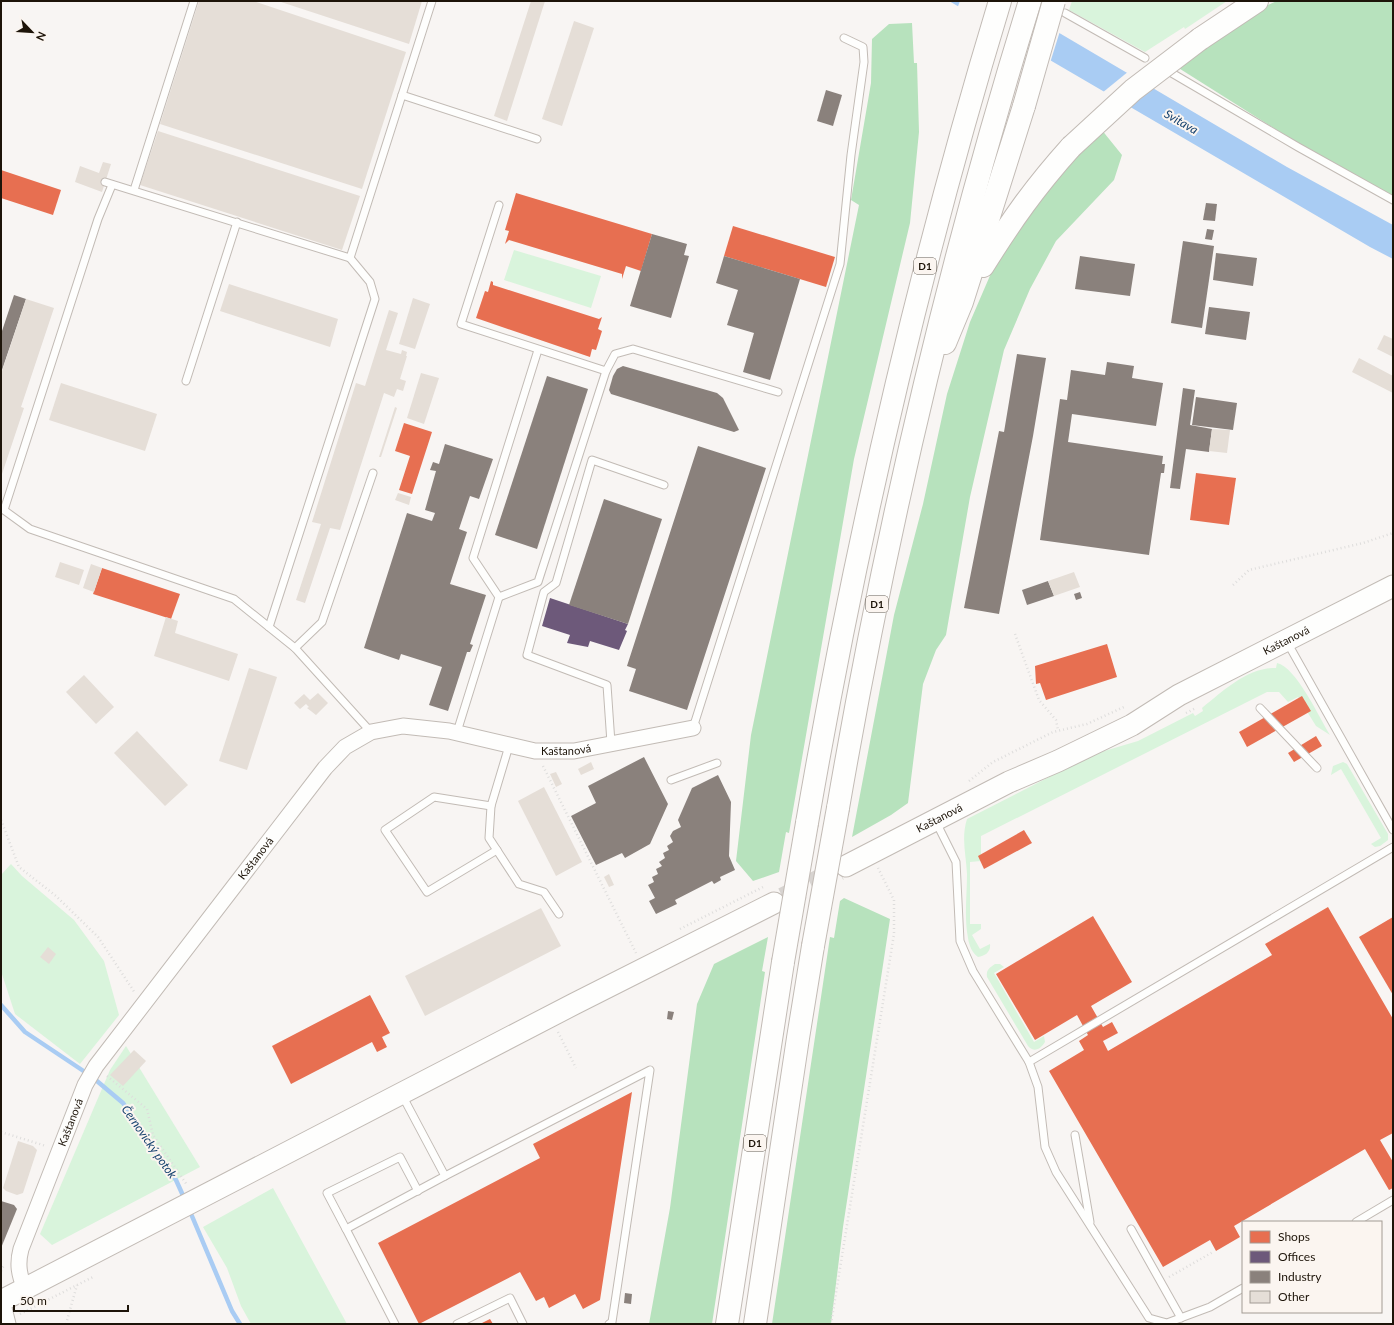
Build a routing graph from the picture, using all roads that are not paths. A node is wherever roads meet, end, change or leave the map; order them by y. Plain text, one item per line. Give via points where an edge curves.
1 (194, 1) edge
2 (432, 1) edge
3 (1000, 1) edge
4 (1030, 1) edge
5 (1257, 1) edge
6 (1060, 7) edge
7 (844, 38) dead end
8 (1145, 58) dead end
9 (1170, 72) dead end
10 (402, 95) junction
11 (537, 139) dead end
12 (105, 182) dead end
13 (112, 184) junction
14 (134, 190) junction
15 (1393, 200) edge
16 (499, 205) dead end
17 (237, 222) junction
18 (350, 258) junction
19 (962, 302) junction
20 (538, 350) junction
21 (606, 371) junction
22 (186, 381) dead end
23 (778, 392) dead end
24 (920, 401) junction
25 (373, 473) dead end
26 (664, 485) dead end
27 (2, 509) edge
28 (1393, 586) edge
29 (499, 597) junction
30 (269, 627) junction
31 (1286, 640) junction
32 (295, 648) junction
33 (1260, 708) dead end
34 (693, 728) joint
35 (371, 732) junction
36 (457, 732) junction
37 (611, 744) junction
38 (509, 746) junction
39 (717, 763) dead end
40 (1317, 768) dead end
41 (671, 780) dead end
42 (492, 806) junction
43 (935, 820) junction
44 (1393, 830) edge
45 (1393, 846) edge
46 (497, 850) junction
47 (846, 866) tunnel mouth
48 (774, 903) tunnel mouth
49 (559, 914) dead end
50 (1029, 1062) junction
51 (400, 1093) junction
52 (1075, 1135) dead end
53 (446, 1176) junction
54 (418, 1191) junction
55 (1393, 1200) edge
56 (1358, 1221) edge
57 (1090, 1226) junction
58 (346, 1229) junction
59 (1131, 1229) dead end
60 (25, 1289) junction
61 (1242, 1289) edge
62 (5, 1311) edge
63 (1181, 1318) junction
64 (395, 1324) edge
65 (456, 1324) edge
66 (523, 1324) edge
67 (609, 1324) edge
68 (727, 1324) edge
69 (755, 1324) edge

1 - 14 lane
2 - 10 lane
3 - 68 highway, D1, bridge via 935,228 880,454 830,693 784,962
4 - 24 highway, D1 via 967,214
5 - 19 highway, bridge via 1200,39 1133,90 1071,148 1041,180 1016,213
6 - 8 lane
6 - 19 highway, bridge via 1024,106
7 - 34 lane via 863,47 864,62 850,155 840,264
9 - 15 lane
10 - 11 lane
10 - 18 lane
12 - 13 lane
13 - 14 lane
13 - 27 lane via 98,219
14 - 17 lane
16 - 20 lane via 461,324
17 - 18 lane
17 - 22 lane
18 - 30 lane via 370,282 375,299
19 - 24 highway
20 - 21 lane
20 - 29 lane via 473,558
21 - 23 lane via 615,354 633,349
21 - 29 lane via 538,582
24 - 69 highway, D1, bridge via 857,697 798,1038
25 - 32 lane via 322,622
26 - 37 lane via 592,460 556,583 544,592 527,655 607,685
27 - 30 lane via 30,529 226,596 241,604
28 - 31 main road, Kaštanová
29 - 36 lane
30 - 32 lane
31 - 43 main road, Kaštanová via 1180,695 1122,714 1067,741 1032,771
31 - 44 lane
32 - 35 lane
33 - 40 lane
34 - 37 street, Kaštanová
35 - 36 street, Kaštanová via 403,726
35 - 60 street, Kaštanová via 345,747 325,768 96,1066 85,1085 24,1238 19,1257 19,1272
36 - 38 street, Kaštanová
37 - 38 street, Kaštanová via 574,751 535,751
38 - 42 lane
39 - 41 lane
42 - 46 lane via 489,838
42 - 46 lane via 434,797 385,830 427,892
43 - 47 main road, Kaštanová
43 - 50 lane via 956,862 960,941 973,971
45 - 50 lane
46 - 49 lane via 519,884 544,892
48 - 51 main road
50 - 57 lane via 1038,1087 1045,1147 1056,1172
51 - 53 lane
51 - 60 main road
52 - 57 lane
53 - 54 lane
53 - 67 lane via 650,1070 612,1322
54 - 58 lane
54 - 58 lane via 400,1156 327,1193
55 - 56 lane
57 - 63 lane via 1149,1318 1167,1323
58 - 64 lane
59 - 63 lane
60 - 62 main road
61 - 63 lane via 1210,1307
65 - 66 lane via 510,1298

